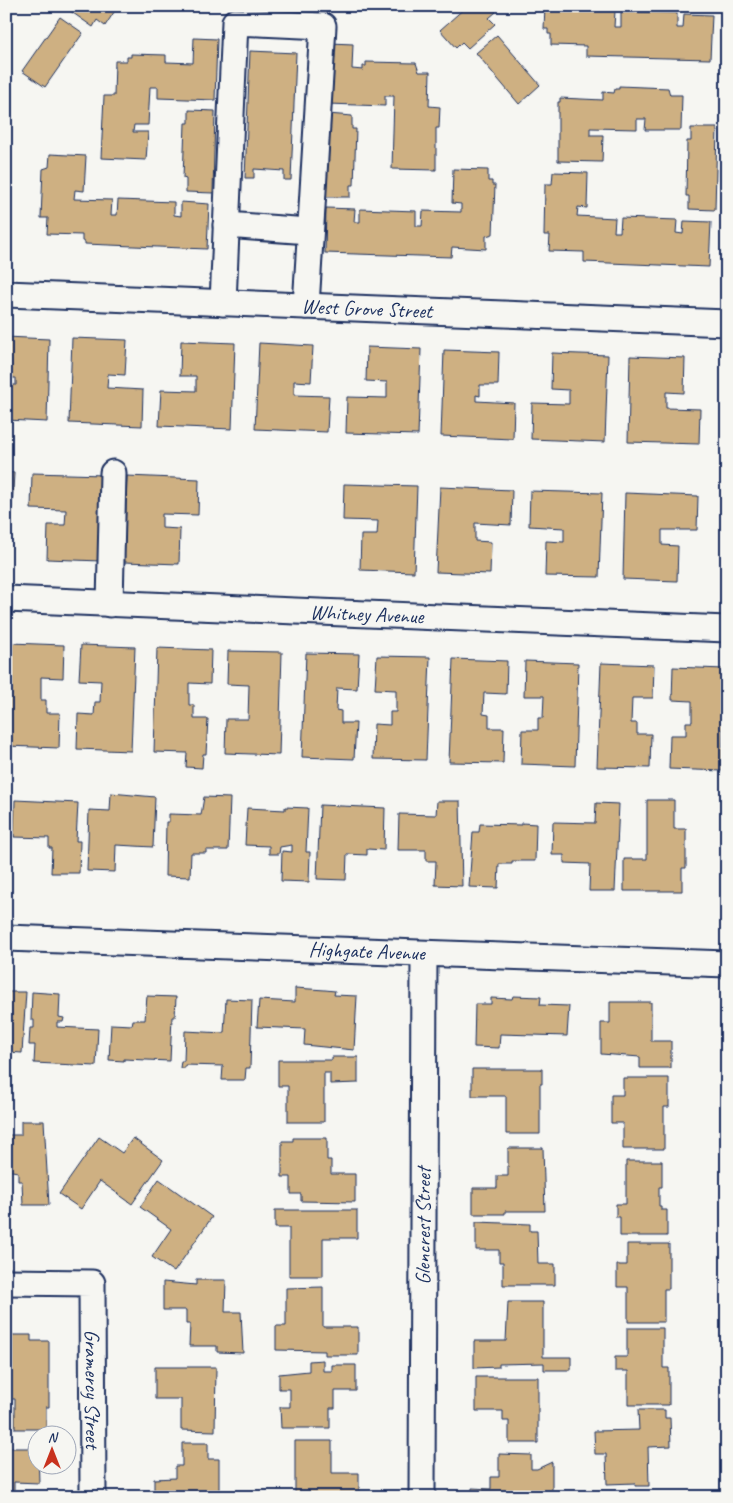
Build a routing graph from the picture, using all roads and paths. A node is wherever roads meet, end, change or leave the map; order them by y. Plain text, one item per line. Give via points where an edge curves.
1 (226, 225) junction
2 (309, 231) junction
3 (6, 294) edge
4 (223, 303) junction
5 (306, 306) junction
6 (726, 319) edge
7 (113, 473) dead end
8 (6, 599) edge
9 (110, 604) junction
10 (727, 629) edge
11 (6, 938) edge
12 (424, 955) junction
13 (727, 964) edge
14 (6, 1282) edge
15 (92, 1497) edge
16 (422, 1497) edge

1 - 2 street
1 - 2 street via 234,22 323,26
1 - 4 street
2 - 5 street
3 - 4 street, West Grove Street
4 - 5 street, West Grove Street
5 - 6 street, West Grove Street
7 - 9 street
8 - 9 street, Whitney Avenue
9 - 10 street, Whitney Avenue
11 - 12 street, Highgate Avenue
12 - 13 street, Highgate Avenue
12 - 16 street, Glencrest Street
14 - 15 street, Gramercy Street via 92,1283

